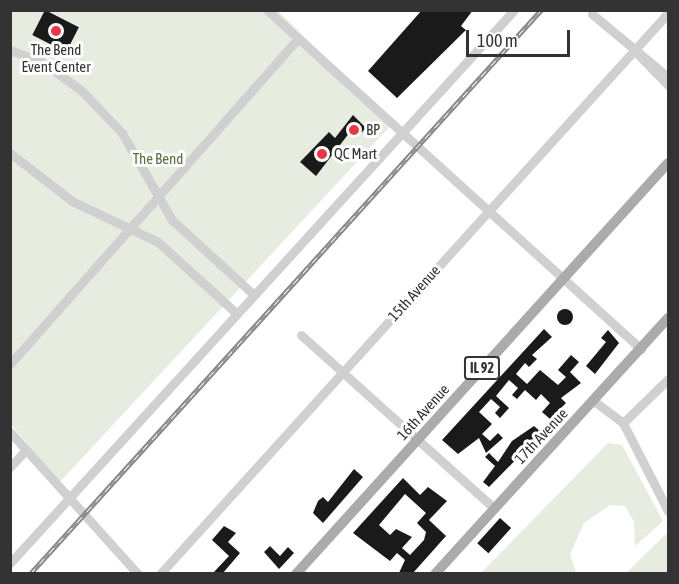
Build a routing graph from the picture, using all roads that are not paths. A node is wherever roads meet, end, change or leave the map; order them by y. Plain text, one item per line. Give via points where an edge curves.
1 (267, 10) edge
2 (514, 10) edge
3 (669, 13) edge
4 (592, 14) dead end
5 (298, 39) junction
6 (634, 50) junction
7 (10, 51) edge
8 (669, 77) edge
9 (669, 85) edge
10 (404, 133) junction
11 (10, 153) edge
12 (669, 163) edge
13 (158, 193) junction
14 (489, 211) junction
15 (128, 226) junction
16 (564, 279) junction
17 (253, 294) junction
18 (236, 313) junction
19 (669, 318) edge
20 (301, 334) dead end
21 (641, 349) junction
22 (10, 364) edge
23 (343, 371) junction
24 (669, 379) edge
25 (594, 401) junction
26 (623, 423) junction
27 (10, 432) edge
28 (418, 439) junction
29 (26, 450) junction
30 (10, 467) edge
31 (70, 498) junction
32 (494, 508) junction
33 (669, 511) edge
34 (10, 563) edge
35 (138, 573) edge
36 (160, 573) edge
37 (296, 573) edge
38 (435, 573) edge

1 - 5 street
2 - 10 street
3 - 6 street, 15th Avenue
4 - 6 street
5 - 10 street
5 - 13 street
6 - 8 street
6 - 9 street
6 - 14 street, 15th Avenue
7 - 13 street via 42,62 82,91 122,133
10 - 14 street
10 - 17 street
11 - 15 street via 72,201
12 - 16 main road, 16th Avenue / IL 92
13 - 15 street
13 - 17 street via 172,220
14 - 16 street
14 - 23 street, 15th Avenue
15 - 18 street via 158,242
15 - 22 street
16 - 21 street
16 - 28 main road, 16th Avenue / IL 92
17 - 18 street
18 - 31 street
19 - 21 main road, 17th Avenue
20 - 23 street
21 - 25 main road, 17th Avenue
23 - 28 street
23 - 36 street, 15th Avenue
24 - 26 street
25 - 26 street
25 - 32 main road, 17th Avenue
26 - 33 street
27 - 29 street
28 - 32 street
28 - 37 main road, 16th Avenue / IL 92
29 - 30 street
29 - 31 street
31 - 34 street
31 - 35 street
32 - 38 main road, 17th Avenue

